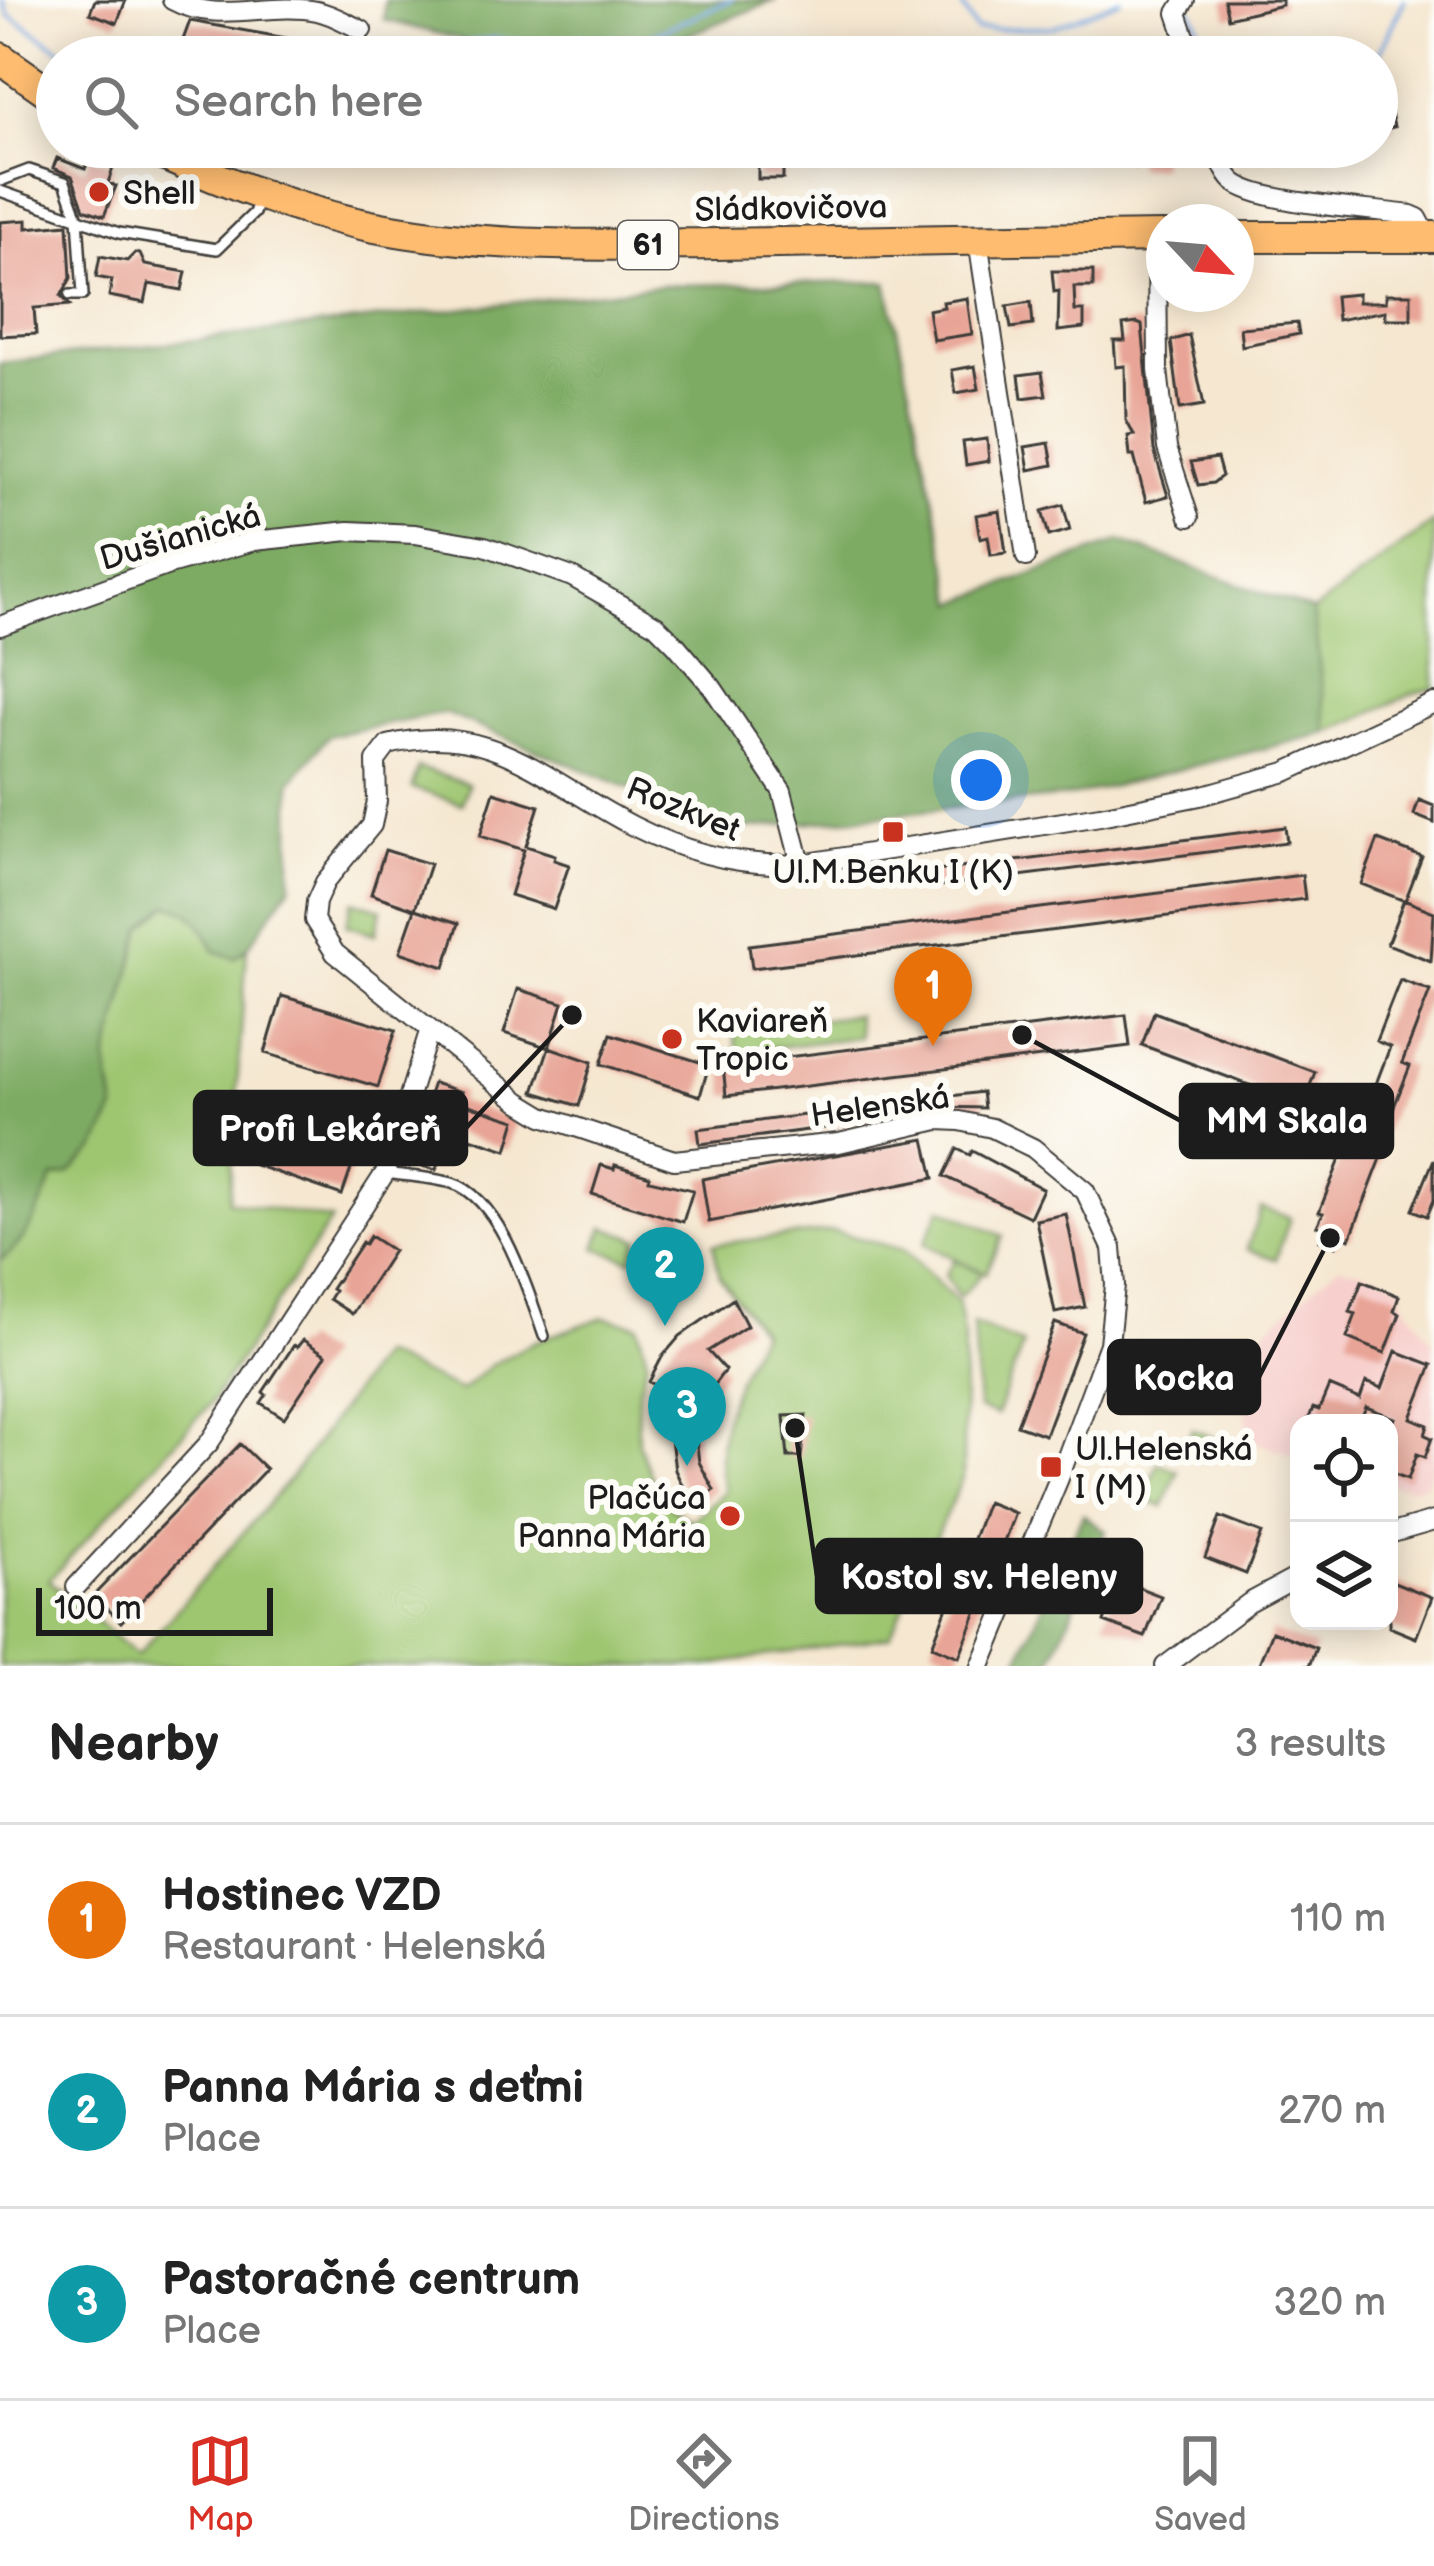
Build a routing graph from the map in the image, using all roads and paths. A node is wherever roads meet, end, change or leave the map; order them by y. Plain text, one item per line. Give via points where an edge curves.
1 (172, 0) edge
2 (1185, 0) edge
3 (362, 30) dead end
4 (1185, 36) edge
5 (0, 58) edge
6 (36, 83) edge
7 (198, 168) edge
8 (1225, 168) edge
9 (0, 182) edge
10 (0, 191) edge
11 (261, 193) junction
12 (78, 218) junction
13 (1146, 237) edge
14 (1254, 237) edge
15 (1431, 237) edge
16 (978, 240) junction
17 (70, 295) dead end
18 (1159, 312) edge
19 (1189, 517) dead end
20 (1026, 557) dead end
21 (0, 626) edge
22 (1434, 703) edge
23 (801, 864) junction
24 (413, 1017) joint
25 (429, 1032) junction
26 (385, 1173) junction
27 (544, 1336) dead end
28 (1434, 1521) edge
29 (1398, 1531) edge
30 (1290, 1581) edge
31 (76, 1587) dead end
32 (981, 1666) edge
33 (1165, 1666) edge

1 - 3 street via 214,12 316,10
2 - 4 street via 1177,13
5 - 6 main road
7 - 11 main road, Sládkovičova / 61
8 - 15 street via 1234,182 1264,196 1411,215
9 - 12 lane via 29,170 64,182
10 - 12 lane
11 - 12 lane via 254,213 218,249
11 - 16 main road, Sládkovičova / 61 via 370,226 534,244
12 - 17 lane via 83,295
13 - 16 main road, Sládkovičova / 61
14 - 15 main road
16 - 20 street
18 - 19 street via 1167,448
21 - 23 street, Dušianická via 254,541 349,531 485,546 572,578 666,635 782,791
22 - 23 street, Rozkvet via 1286,772 1200,796
23 - 24 street, Rozkvet via 756,866 668,841 507,752 446,740 388,745 376,761 372,825 325,882 314,920 334,953
24 - 25 street, Helenská
25 - 26 street
25 - 32 street, Helenská via 529,1108 674,1160 960,1121 1033,1148 1085,1191 1112,1249 1108,1344
26 - 27 lane via 456,1184 491,1213
26 - 31 street via 209,1443
28 - 29 street
30 - 33 street

